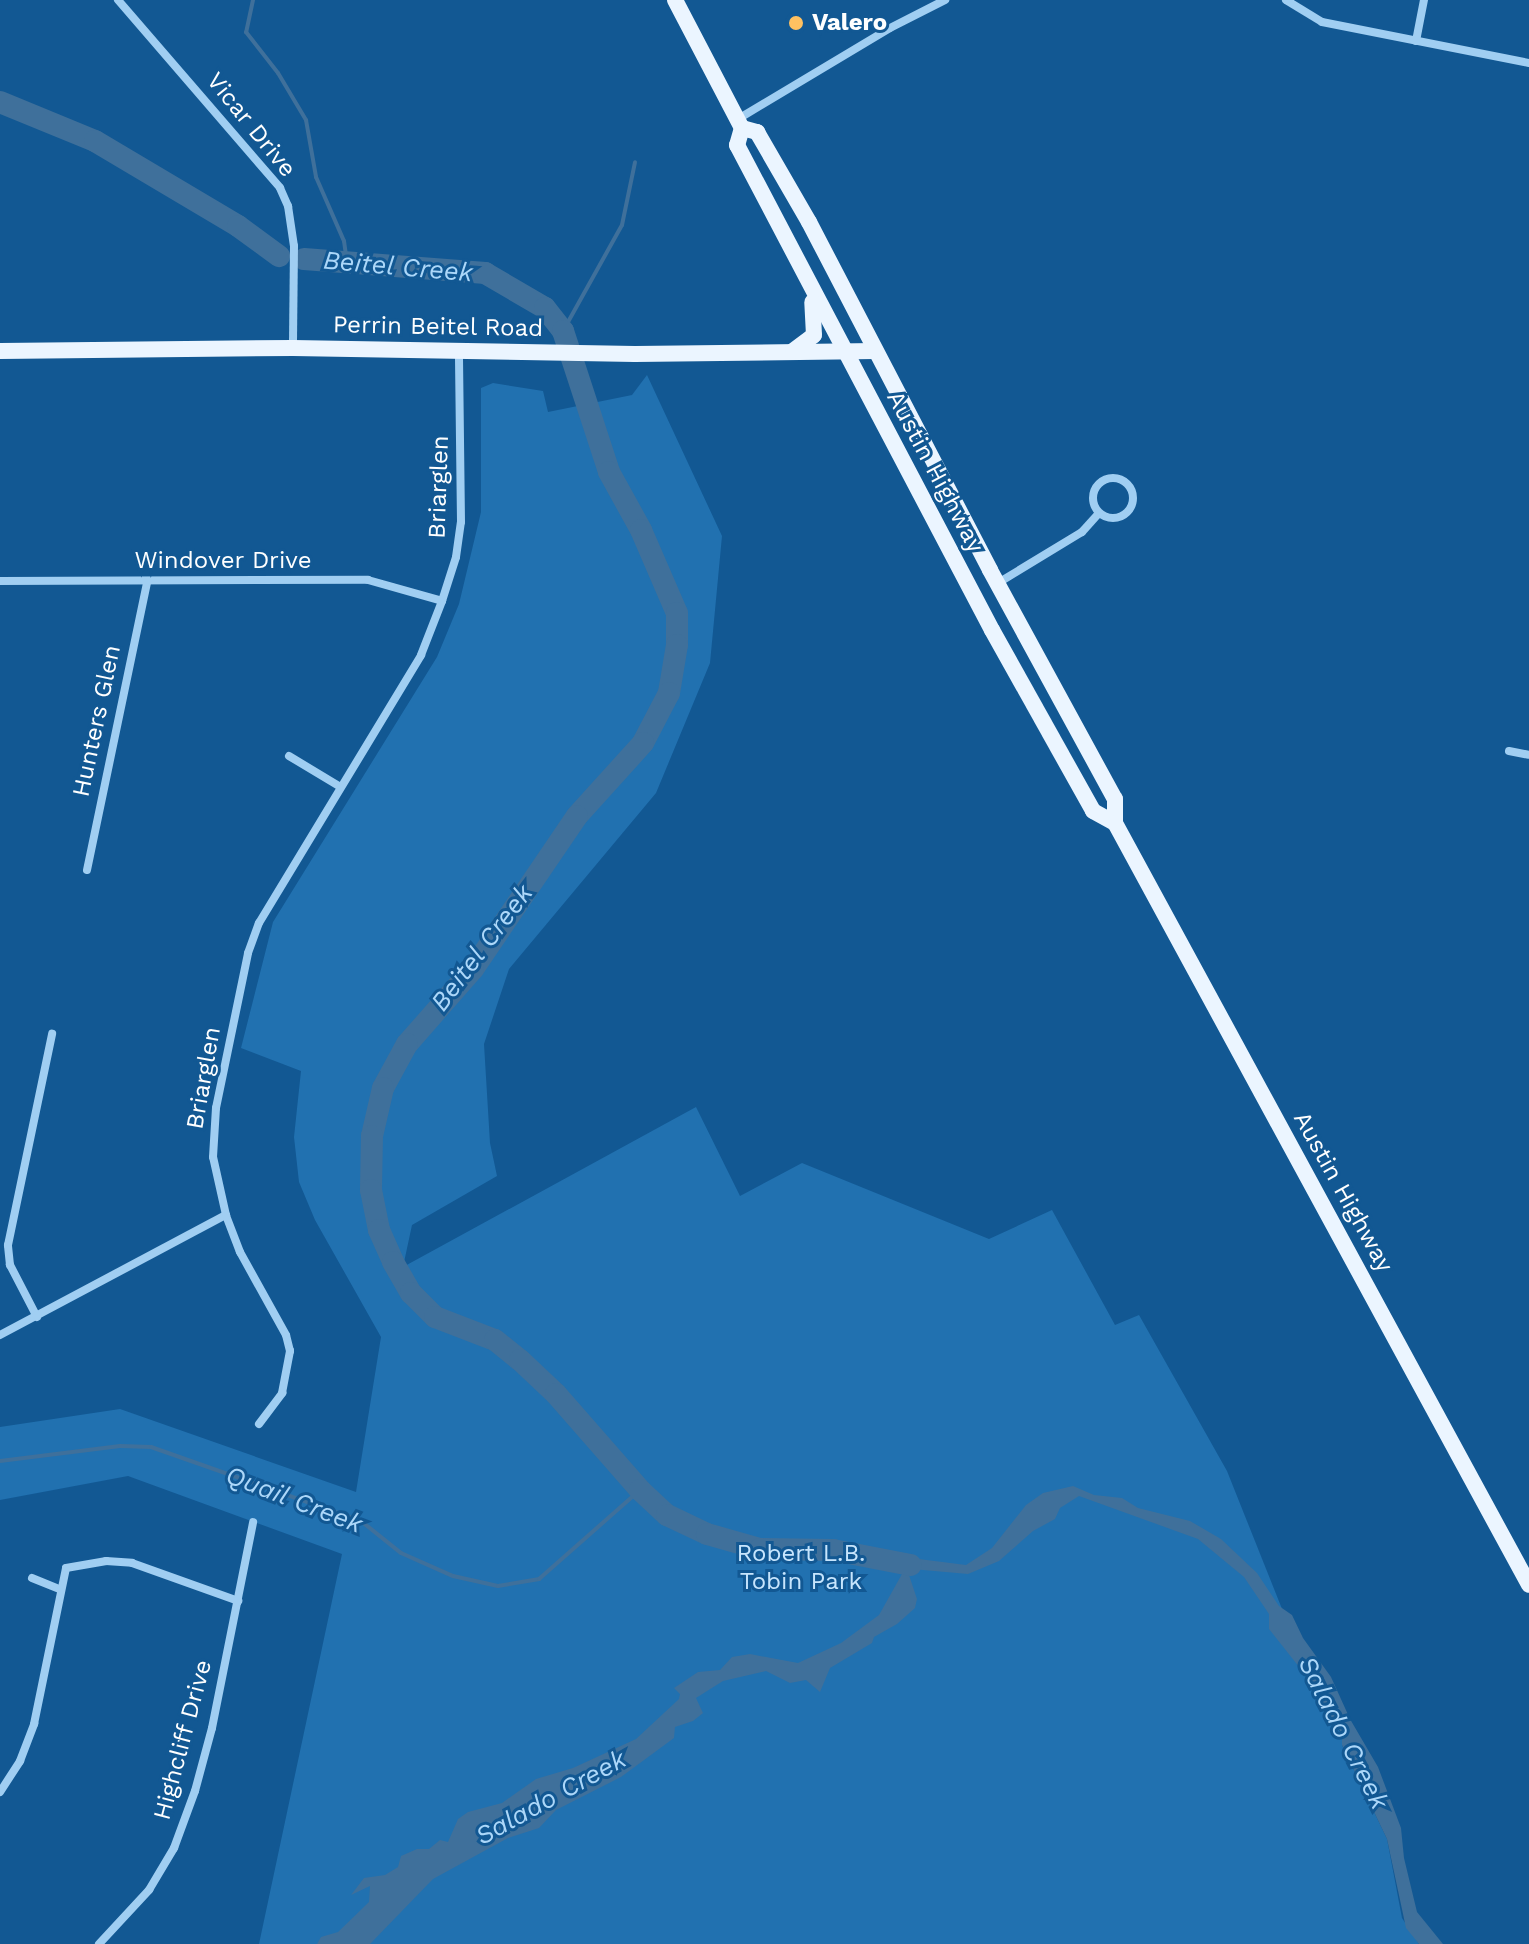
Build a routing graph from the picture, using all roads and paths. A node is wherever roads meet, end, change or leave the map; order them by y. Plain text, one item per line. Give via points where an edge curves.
1 (118, 0) edge
2 (675, 0) edge
3 (945, 0) edge
4 (1286, 0) edge
5 (1424, 0) edge
6 (1416, 41) junction
7 (1529, 63) edge
8 (740, 124) junction
9 (808, 282) junction
10 (293, 348) junction
11 (0, 351) edge
12 (459, 351) junction
13 (875, 351) junction
14 (788, 353) junction
15 (844, 353) junction
16 (1099, 513) junction
17 (0, 581) edge
18 (147, 582) junction
19 (997, 583) junction
20 (442, 601) junction
21 (1509, 751) dead end
22 (1529, 755) edge
23 (289, 756) dead end
24 (339, 786) junction
25 (1115, 823) junction
26 (87, 870) dead end
27 (52, 1034) dead end
28 (226, 1215) junction
29 (37, 1317) junction
30 (0, 1335) edge
31 (259, 1424) dead end
32 (253, 1522) dead end
33 (32, 1578) dead end
34 (1529, 1585) edge
35 (61, 1590) junction
36 (238, 1601) junction
37 (0, 1792) edge
38 (99, 1944) edge

1 - 10 street, Vicar Drive via 280,188 293,233
2 - 8 main road, Austin Highway
3 - 8 street via 877,35
4 - 6 street via 1322,22
5 - 6 street
6 - 7 street
8 - 9 main road, Austin Highway via 737,145
8 - 13 main road, Austin Highway via 757,132
9 - 14 main road via 814,335
9 - 15 main road, Austin Highway
10 - 11 main road, Perrin Beitel Road
10 - 12 main road, Perrin Beitel Road
12 - 14 main road, Perrin Beitel Road
12 - 20 street, Briarglen via 461,522
13 - 15 main road, Perrin Beitel Road
13 - 19 main road, Austin Highway
14 - 15 main road, Perrin Beitel Road
15 - 25 main road, Austin Highway via 1091,808
16 - 16 street via 1113,519 1126,514 1133,495 1126,483 1108,479 1098,486 1093,497
16 - 19 street via 1082,532
17 - 18 street, Windover Drive
18 - 20 street, Windover Drive via 368,580
18 - 26 street, Hunters Glen
19 - 25 main road, Austin Highway via 1115,799
20 - 24 street, Briarglen via 421,655
21 - 22 street
23 - 24 street
24 - 28 street, Briarglen via 273,895 248,953 213,1133 216,1182
25 - 34 main road, Austin Highway
27 - 29 street via 8,1245 10,1265
28 - 29 street
28 - 31 street, Briarglen via 290,1351 282,1393
29 - 30 street
32 - 36 street, Highcliff Drive
33 - 35 street
35 - 36 street via 66,1568 119,1561
35 - 37 street via 34,1724 20,1761
36 - 38 street, Highcliff Drive via 212,1728 174,1848 140,1902

